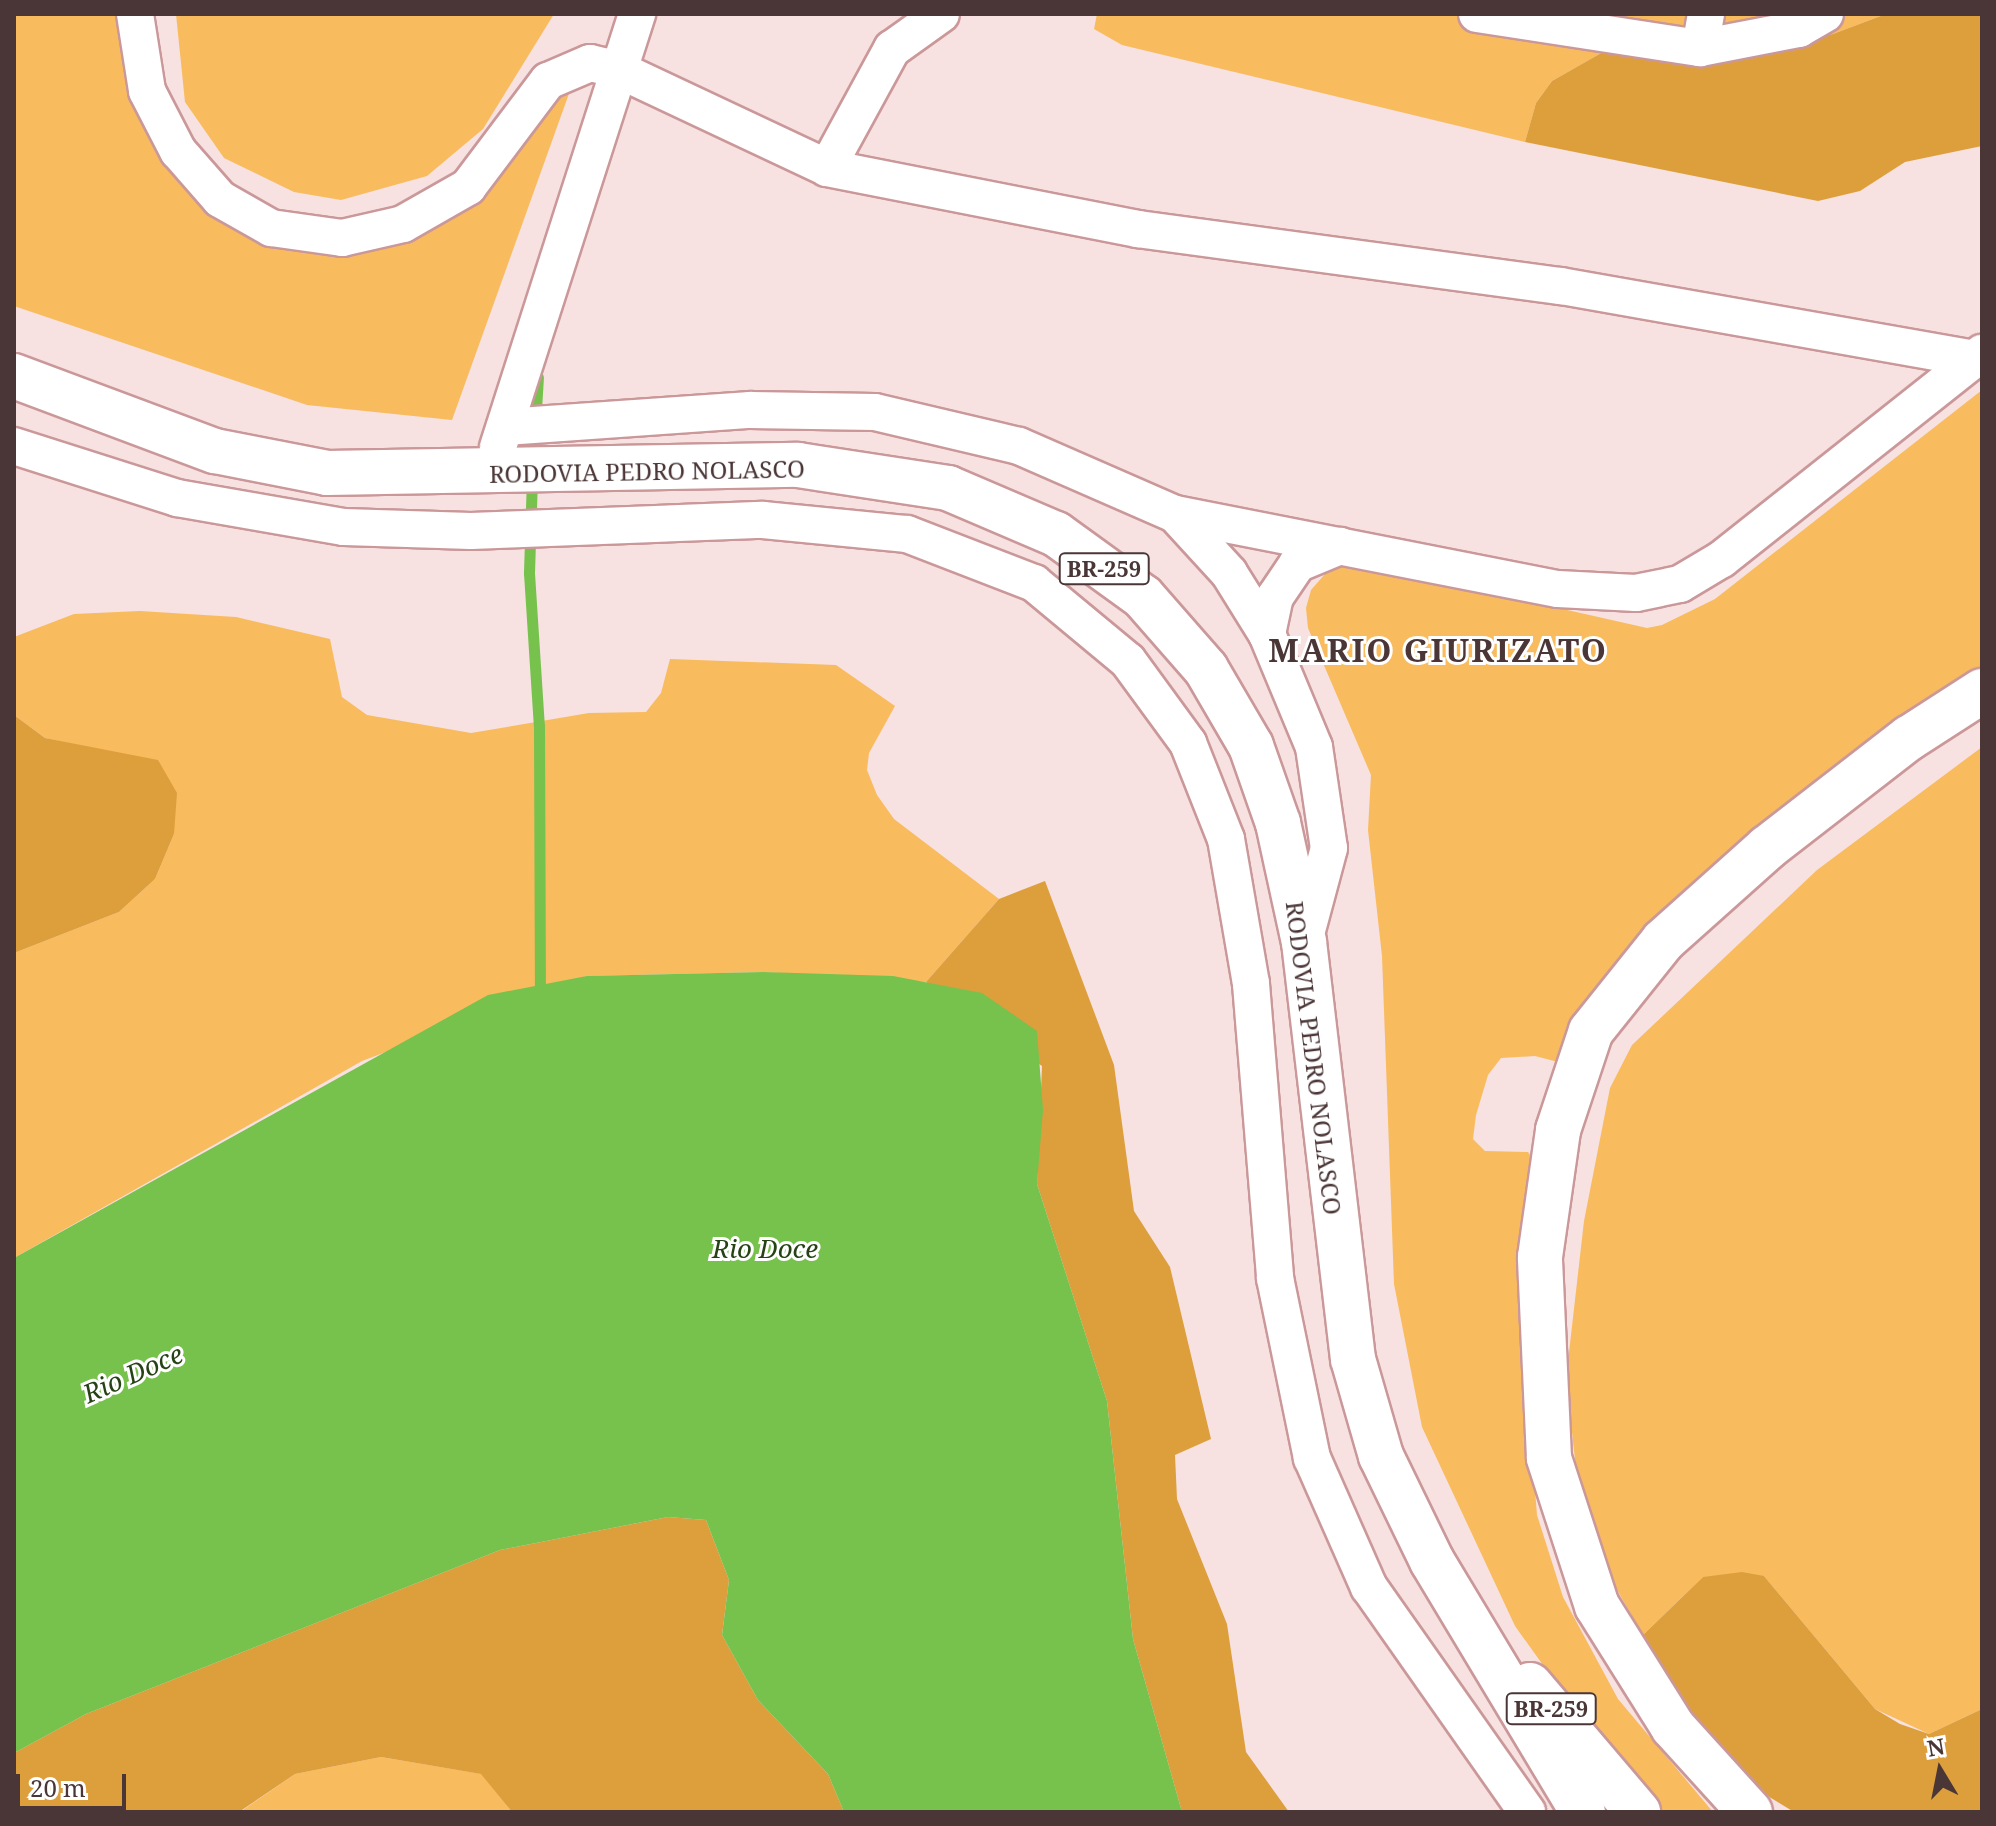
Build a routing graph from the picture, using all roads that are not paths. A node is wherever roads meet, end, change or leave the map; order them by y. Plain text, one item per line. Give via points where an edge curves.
1 (135, 14) edge
2 (637, 14) edge
3 (941, 14) edge
4 (1477, 14) edge
5 (1825, 14) edge
6 (1703, 31) edge
7 (617, 69) junction
8 (827, 168) junction
9 (1978, 356) edge
10 (14, 376) edge
11 (505, 427) junction
12 (14, 446) edge
13 (489, 475) junction
14 (1175, 514) junction
15 (1340, 546) junction
16 (1267, 634) junction
17 (1982, 691) edge
18 (1304, 942) junction
19 (1464, 1607) junction
20 (1527, 1812) edge
21 (1583, 1812) edge
22 (1638, 1812) edge
23 (1750, 1812) edge

1 - 7 street via 147,91 178,151 220,199 271,228 342,238 403,224 468,187 548,81 571,66
2 - 7 street
3 - 8 street via 892,49
4 - 6 street
5 - 6 street via 1799,29
7 - 8 street
7 - 11 street
8 - 9 street via 1138,229 1561,286
9 - 15 street via 1722,559 1680,584 1636,593 1558,589
10 - 13 main road, RODOVIA PEDRO NOLASCO / BR-259 via 215,451 327,473
11 - 13 street
11 - 14 street via 750,410 875,412 1019,446
12 - 20 street via 177,498 344,527 471,531 763,520 907,534 1034,583 1128,661 1188,743 1226,839 1251,984 1275,1278 1312,1458 1369,1587
13 - 18 main road, RODOVIA PEDRO NOLASCO / BR-259 via 798,465 948,488 1056,534 1143,597 1206,669 1251,746 1278,823
14 - 15 street
14 - 16 street via 1229,573
15 - 16 street via 1297,564 1275,597
16 - 18 street via 1314,747 1324,796 1329,848
17 - 23 main road via 1909,738 1767,848 1663,941 1591,1031 1558,1130 1540,1257 1549,1458 1597,1606 1673,1727
18 - 19 main road, RODOVIA PEDRO NOLASCO / BR-259 via 1353,1359 1381,1456 1432,1561
19 - 21 main road, RODOVIA PEDRO NOLASCO / BR-259
19 - 22 main road, RODOVIA PEDRO NOLASCO / BR-259

